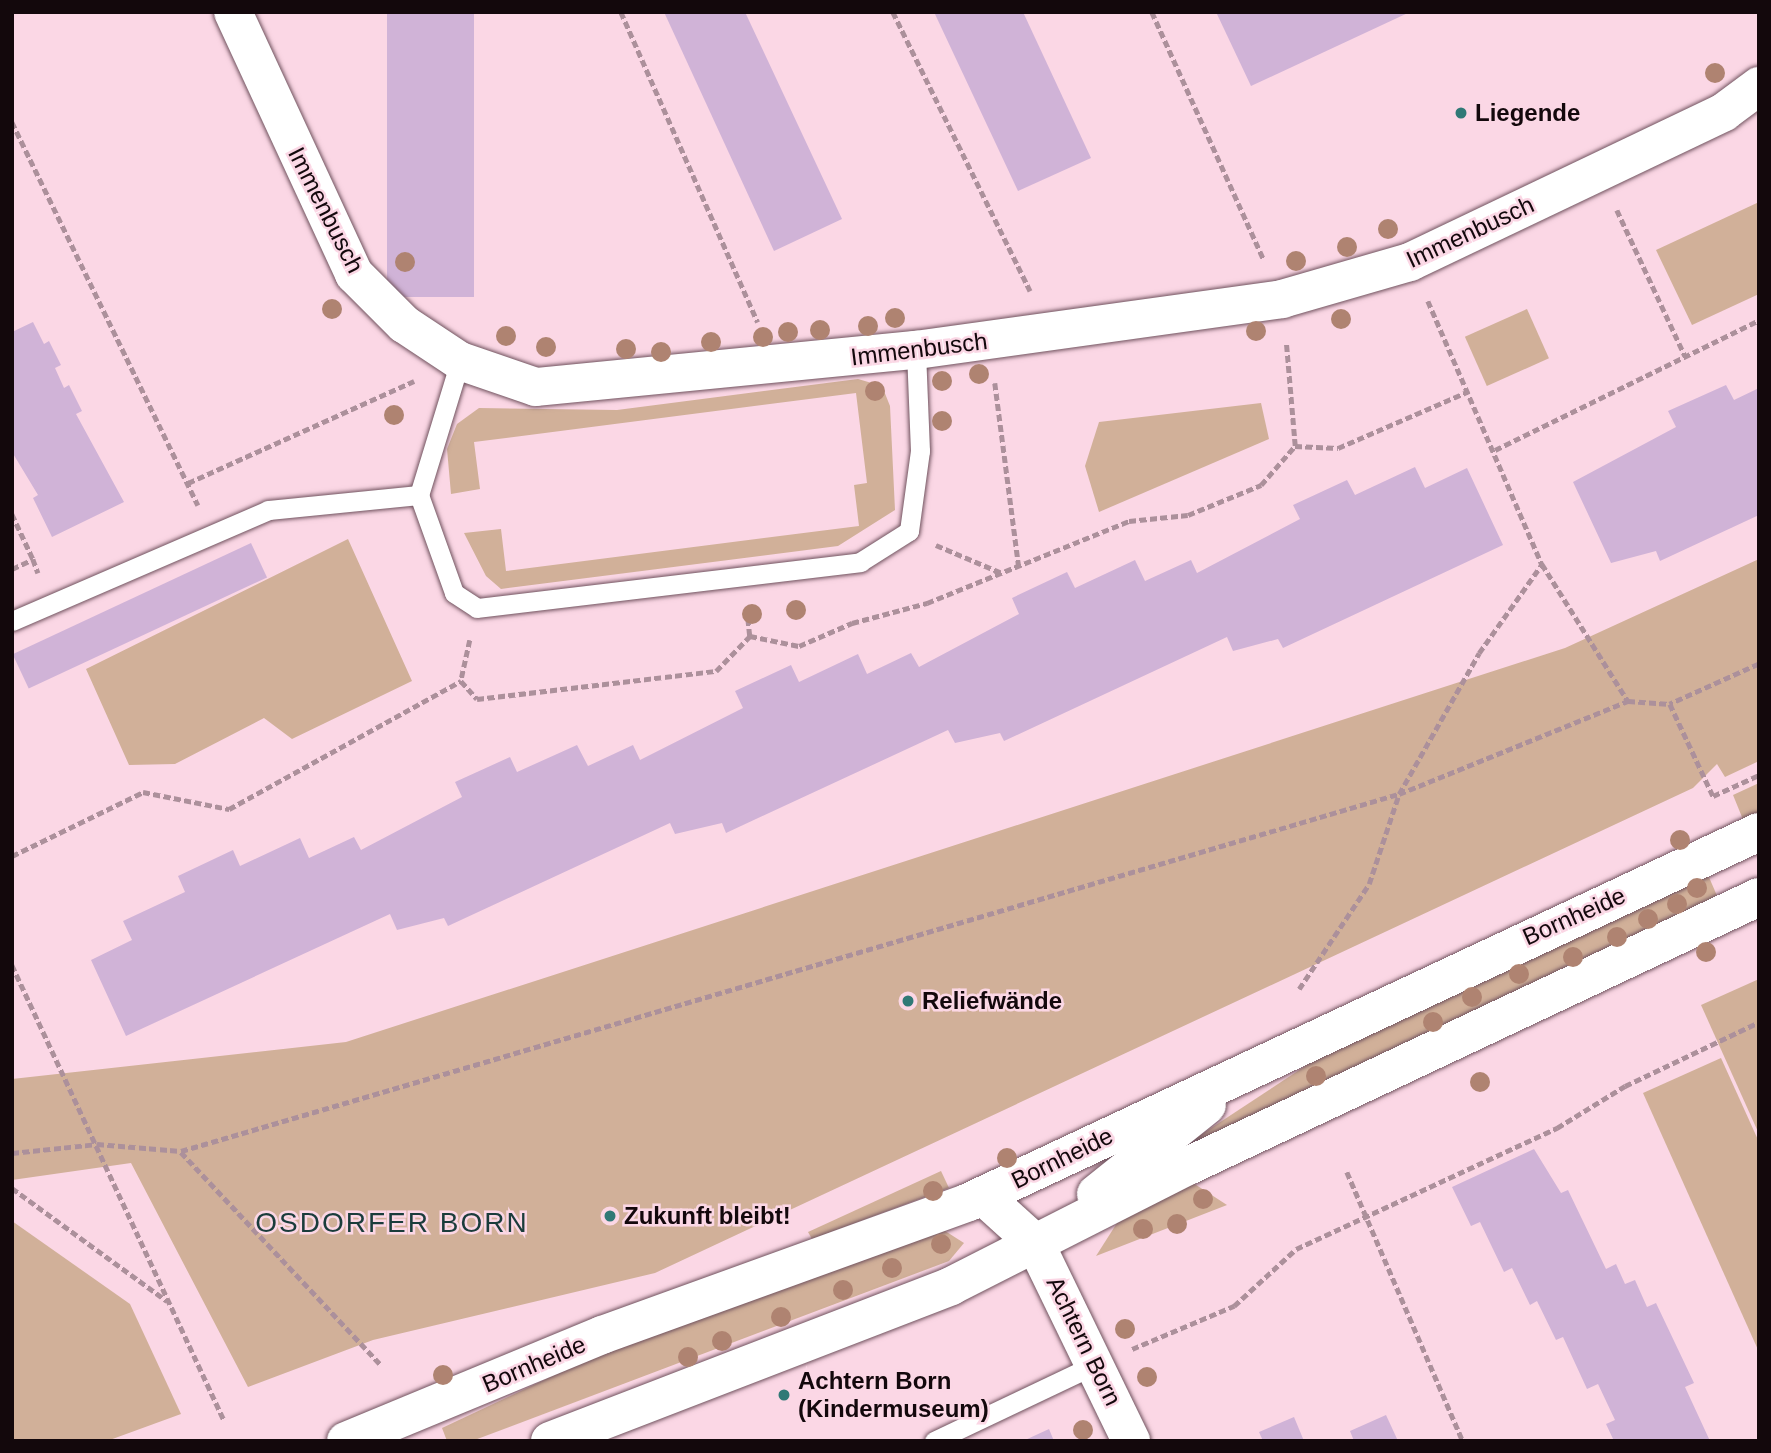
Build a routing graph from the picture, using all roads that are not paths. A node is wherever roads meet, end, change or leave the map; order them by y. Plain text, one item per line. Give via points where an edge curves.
1 (233, 12) edge
2 (1759, 86) edge
3 (916, 350) junction
4 (460, 361) junction
5 (419, 495) junction
6 (12, 621) edge
7 (1759, 832) edge
8 (1759, 897) edge
9 (1261, 1062) junction
10 (983, 1196) junction
11 (1035, 1243) junction
12 (1096, 1364) junction
13 (346, 1441) edge
14 (550, 1441) edge
15 (934, 1441) edge
16 (1131, 1441) edge

1 - 4 street, Immenbusch via 354,274 404,324
2 - 3 street, Immenbusch via 1724,112 1410,262 1282,299
3 - 4 street, Immenbusch via 536,387
3 - 5 lane via 920,451 909,531 860,562 477,608 454,593
4 - 5 lane
5 - 6 lane via 268,510 210,531
7 - 9 street, Bornheide
8 - 11 street
9 - 10 street, Bornheide
9 - 11 street
10 - 11 street
10 - 13 street, Bornheide via 602,1335
11 - 12 street, Achtern Born
11 - 14 street via 951,1286
12 - 15 lane
12 - 16 street, Achtern Born

